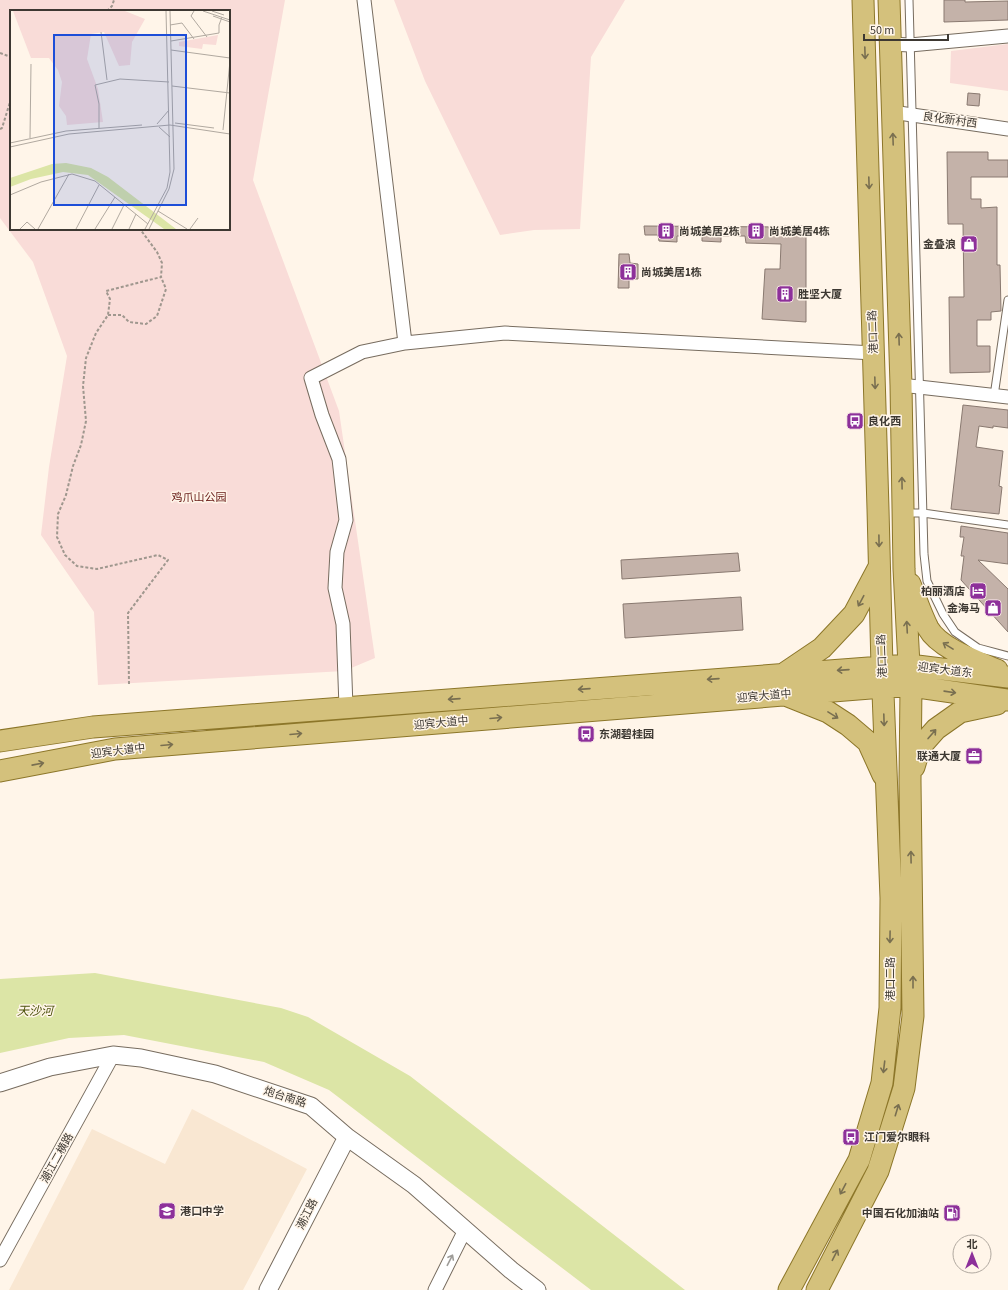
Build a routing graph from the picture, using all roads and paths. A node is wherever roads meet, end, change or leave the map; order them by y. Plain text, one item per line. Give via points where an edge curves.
1 (114, 0) edge
2 (364, 0) edge
3 (863, 0) edge
4 (889, 0) edge
5 (909, 0) edge
6 (108, 10) edge
7 (1008, 36) edge
8 (900, 44) junction
9 (0, 53) edge
10 (10, 57) edge
11 (10, 102) edge
12 (902, 113) junction
13 (0, 129) edge
14 (1008, 129) edge
15 (141, 230) edge
16 (160, 277) junction
17 (1008, 300) edge
18 (108, 315) junction
19 (405, 343) junction
20 (874, 353) junction
21 (910, 386) junction
22 (994, 396) junction
23 (1008, 397) edge
24 (878, 509) junction
25 (909, 511) junction
26 (1008, 525) edge
27 (879, 566) junction
28 (904, 570) junction
29 (1008, 656) edge
30 (908, 666) junction
31 (1008, 676) edge
32 (882, 677) junction
33 (129, 684) dead end
34 (784, 684) junction
35 (911, 686) junction
36 (1008, 701) edge
37 (346, 707) junction
38 (0, 741) edge
39 (0, 771) edge
40 (910, 781) junction
41 (886, 784) junction
42 (912, 896) junction
43 (891, 898) junction
44 (113, 1055) junction
45 (0, 1083) edge
46 (347, 1137) junction
47 (465, 1230) junction
48 (0, 1260) edge
49 (534, 1289) edge
50 (268, 1290) edge
51 (435, 1290) edge
52 (789, 1290) edge
53 (817, 1290) edge

1 - 6 path
2 - 19 street
3 -> 20 main road, 港口二路
4 - 8 main road, 港口二路
5 - 8 lane
7 - 8 street
8 - 12 main road, 港口二路
9 - 10 path
11 - 13 path
12 - 14 street, 良化新村西
12 - 21 main road, 港口二路
15 - 16 path via 162,263
16 - 18 path via 106,291 110,299
16 - 18 path via 166,289 157,316 146,324 129,322 122,315
17 - 22 lane
18 - 33 path via 96,333 86,358 83,386 86,421 66,495 58,514 57,538 65,555 77,566 97,569 158,555 168,560 128,613
19 - 20 street via 505,333
19 - 37 street via 362,352 311,378 339,459 346,520 337,552 335,588 343,624
20 -> 24 main road, 港口二路
21 - 22 street
21 - 25 main road, 港口二路
22 - 23 street
24 - 25 main road
24 -> 27 main road, 港口二路
25 - 26 lane
25 - 28 main road, 港口二路
25 - 29 lane via 924,554 927,581 942,614 955,632 978,648
27 - 32 main road, 港口二路
27 -> 34 main road via 854,614
30 -> 28 main road, 港口二路
31 -> 28 main road via 945,646 933,634
30 - 31 main road, 迎宾大道东
30 - 32 main road, 迎宾大道东
30 - 35 main road, 港口二路
32 - 34 main road, 迎宾大道中
32 - 35 main road, 迎宾大道东
32 -> 41 main road, 港口二路
34 -> 37 main road, 迎宾大道中
39 -> 34 main road, 迎宾大道中 via 115,749
34 -> 41 main road via 848,725 868,742
35 -> 36 main road, 迎宾大道东
35 - 40 main road, 港口二路
40 -> 36 main road via 920,747 936,729 960,712
37 - 38 main road, 迎宾大道中 via 93,726
42 -> 40 main road, 港口二路
41 - 43 main road, 港口二路
42 - 43 main road
53 -> 42 main road, 港口二路 via 878,1171 904,1088 913,1016
43 -> 52 main road, 港口二路 via 890,1008 882,1083 859,1160
44 - 45 street, 炮台南路 via 50,1067
44 - 46 street, 炮台南路 via 141,1058 215,1074 311,1106
44 - 48 street, 潮江二横路
46 - 47 street, 炮台南路 via 414,1185
46 - 50 street, 潮江路
47 - 49 street, 炮台南路
51 -> 47 street

